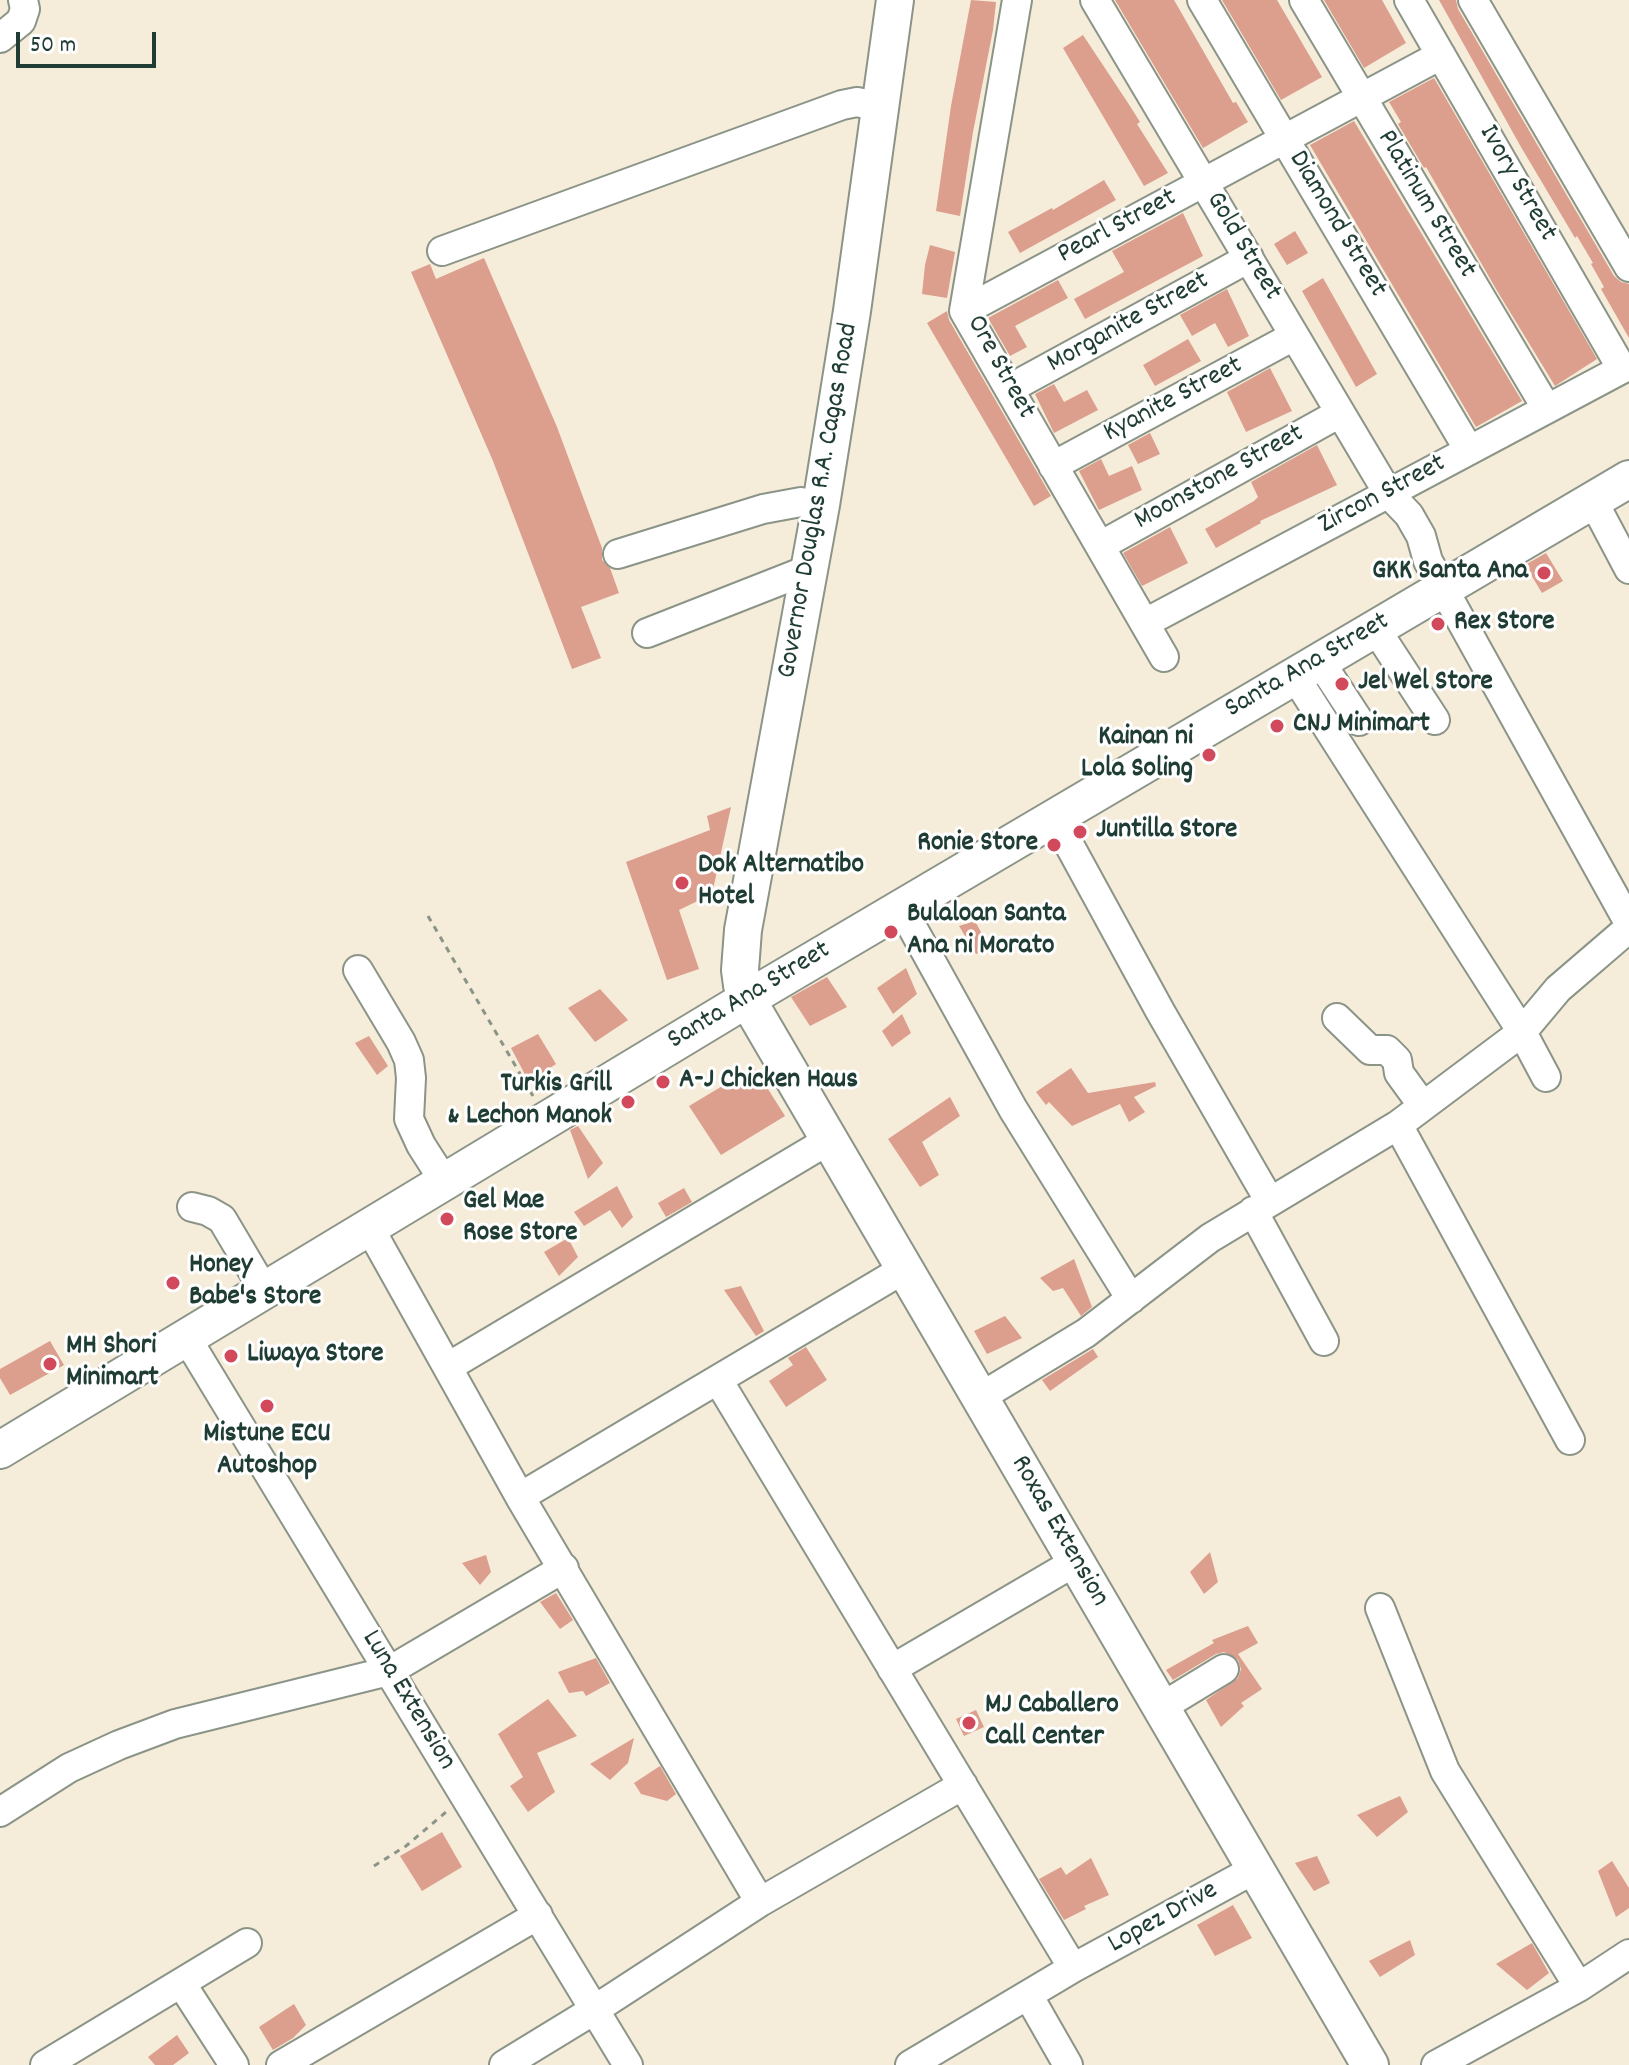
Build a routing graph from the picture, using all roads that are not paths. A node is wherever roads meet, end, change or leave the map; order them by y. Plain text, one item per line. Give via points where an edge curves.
1 (23, 0) edge
2 (895, 0) edge
3 (1017, 0) edge
4 (1095, 0) edge
5 (1202, 0) edge
6 (1304, 0) edge
7 (1409, 0) edge
8 (1473, 0) edge
9 (0, 38) edge
10 (1441, 55) junction
11 (1362, 98) junction
12 (880, 107) junction
13 (1285, 139) junction
14 (1204, 183) junction
15 (442, 251) dead end
16 (1249, 258) junction
17 (1629, 267) edge
18 (964, 311) junction
19 (1294, 336) junction
20 (1622, 369) joint
21 (1009, 389) junction
22 (1547, 409) junction
23 (1340, 413) junction
24 (1469, 450) junction
25 (1053, 466) junction
26 (1629, 479) edge
27 (1388, 493) junction
28 (1593, 501) junction
29 (821, 505) junction
30 (1100, 546) junction
31 (618, 554) dead end
32 (810, 569) junction
33 (1629, 569) edge
34 (1436, 574) junction
35 (1145, 623) junction
36 (1375, 628) junction
37 (647, 633) dead end
38 (1164, 657) dead end
39 (1307, 667) junction
40 (1435, 720) dead end
41 (1359, 721) dead end
42 (1054, 817) junction
43 (901, 907) junction
44 (1629, 925) edge
45 (358, 970) dead end
46 (747, 999) junction
47 (1337, 1018) dead end
48 (1522, 1032) junction
49 (1546, 1077) dead end
50 (1423, 1106) junction
51 (1398, 1125) junction
52 (829, 1140) junction
53 (444, 1181) junction
54 (1261, 1206) junction
55 (192, 1207) dead end
56 (369, 1227) junction
57 (904, 1269) junction
58 (264, 1290) junction
59 (1131, 1299) junction
60 (186, 1337) junction
61 (1324, 1341) dead end
62 (448, 1367) junction
63 (718, 1380) junction
64 (979, 1398) junction
65 (1570, 1440) dead end
66 (0, 1450) edge
67 (520, 1497) junction
68 (1075, 1562) junction
69 (564, 1568) junction
70 (1380, 1608) dead end
71 (892, 1669) junction
72 (1224, 1669) dead end
73 (389, 1671) junction
74 (1160, 1708) junction
75 (963, 1785) junction
76 (0, 1812) edge
77 (1255, 1869) junction
78 (760, 1902) junction
79 (538, 1915) junction
80 (247, 1943) dead end
81 (1629, 1954) edge
82 (1073, 1968) junction
83 (181, 1983) junction
84 (1579, 1987) junction
85 (1028, 1995) junction
86 (594, 2010) junction
87 (1358, 2061) edge
88 (45, 2065) edge
89 (234, 2065) edge
90 (281, 2065) edge
91 (504, 2065) edge
92 (628, 2065) edge
93 (910, 2065) edge
94 (1068, 2065) edge
95 (1436, 2065) edge

1 - 9 street via 21,21
2 - 12 main road, Governor Douglas R.A. Cagas Road
3 - 18 street, Ore Street
4 - 14 street, Gold Street
5 - 13 street, Diamond Street
6 - 11 street, Platinum Street
7 - 10 street, Ivory Street
8 - 17 street
10 - 11 street, Pearl Street
10 - 20 street, Ivory Street
11 - 13 street, Pearl Street
11 - 22 street, Platinum Street
12 - 15 street via 842,105
12 - 29 main road, Governor Douglas R.A. Cagas Road
13 - 14 street, Pearl Street
13 - 24 street, Diamond Street
14 - 16 street, Gold Street
14 - 18 street, Pearl Street
16 - 19 street, Gold Street
16 - 21 street, Morganite Street
18 - 21 street, Ore Street
19 - 23 street, Gold Street
19 - 25 street, Kyanite Street
20 - 22 street, Zircon Street
21 - 25 street, Ore Street
22 - 24 street, Zircon Street
23 - 27 street, Gold Street
23 - 30 street, Moonstone Street
24 - 27 street, Zircon Street
25 - 30 street, Ore Street
26 - 28 main road, Santa Ana Street
27 - 34 street, Gold Street via 1395,522 1408,544
27 - 35 street, Zircon Street
28 - 33 street
28 - 34 main road, Santa Ana Street
29 - 31 street via 801,502 763,509
29 - 32 main road, Governor Douglas R.A. Cagas Road
30 - 35 street, Ore Street
32 - 37 street
32 - 46 main road, Governor Douglas R.A. Cagas Road via 743,930 740,970
34 - 36 main road, Santa Ana Street
34 - 44 street, Gold Street
35 - 38 street, Ore Street
36 - 39 main road, Santa Ana Street
36 - 40 street
39 - 41 street
39 - 42 main road, Santa Ana Street
39 - 48 street
42 - 43 main road, Santa Ana Street
42 - 54 street
43 - 46 main road, Santa Ana Street
43 - 59 street via 1013,1109
44 - 48 street via 1558,989
45 - 53 street via 409,1060 409,1119
46 - 52 main road, Roxas Extension
46 - 53 main road, Santa Ana Street
47 - 50 street via 1370,1050 1387,1050 1397,1060 1399,1073
48 - 49 street
48 - 50 street
50 - 51 street
51 - 54 street
51 - 65 street
52 - 57 main road, Roxas Extension
52 - 62 street
53 - 56 main road, Santa Ana Street
54 - 59 street
54 - 61 street
55 - 58 street via 222,1219
56 - 58 main road, Santa Ana Street
56 - 62 street
57 - 63 street
57 - 64 main road, Roxas Extension
58 - 60 main road, Santa Ana Street
59 - 64 street
60 - 66 main road, Santa Ana Street
60 - 73 street, Luna Extension
62 - 67 street
63 - 67 street
63 - 71 street
64 - 68 main road, Roxas Extension
67 - 69 street
68 - 71 street
68 - 74 main road, Roxas Extension
69 - 73 street
69 - 78 street
70 - 84 street via 1445,1771
71 - 75 street
72 - 74 street
73 - 76 street via 175,1724 69,1768
73 - 79 street, Luna Extension
74 - 77 main road, Roxas Extension
75 - 78 street
75 - 82 street
77 - 82 street, Lopez Drive
77 - 87 main road, Roxas Extension
78 - 86 street
79 - 86 street, Luna Extension
79 - 90 street
80 - 83 street
81 - 84 street
82 - 85 street, Lopez Drive
83 - 88 street
83 - 89 street
84 - 95 street
85 - 93 street, Lopez Drive
85 - 94 street
86 - 91 street
86 - 92 street, Luna Extension

